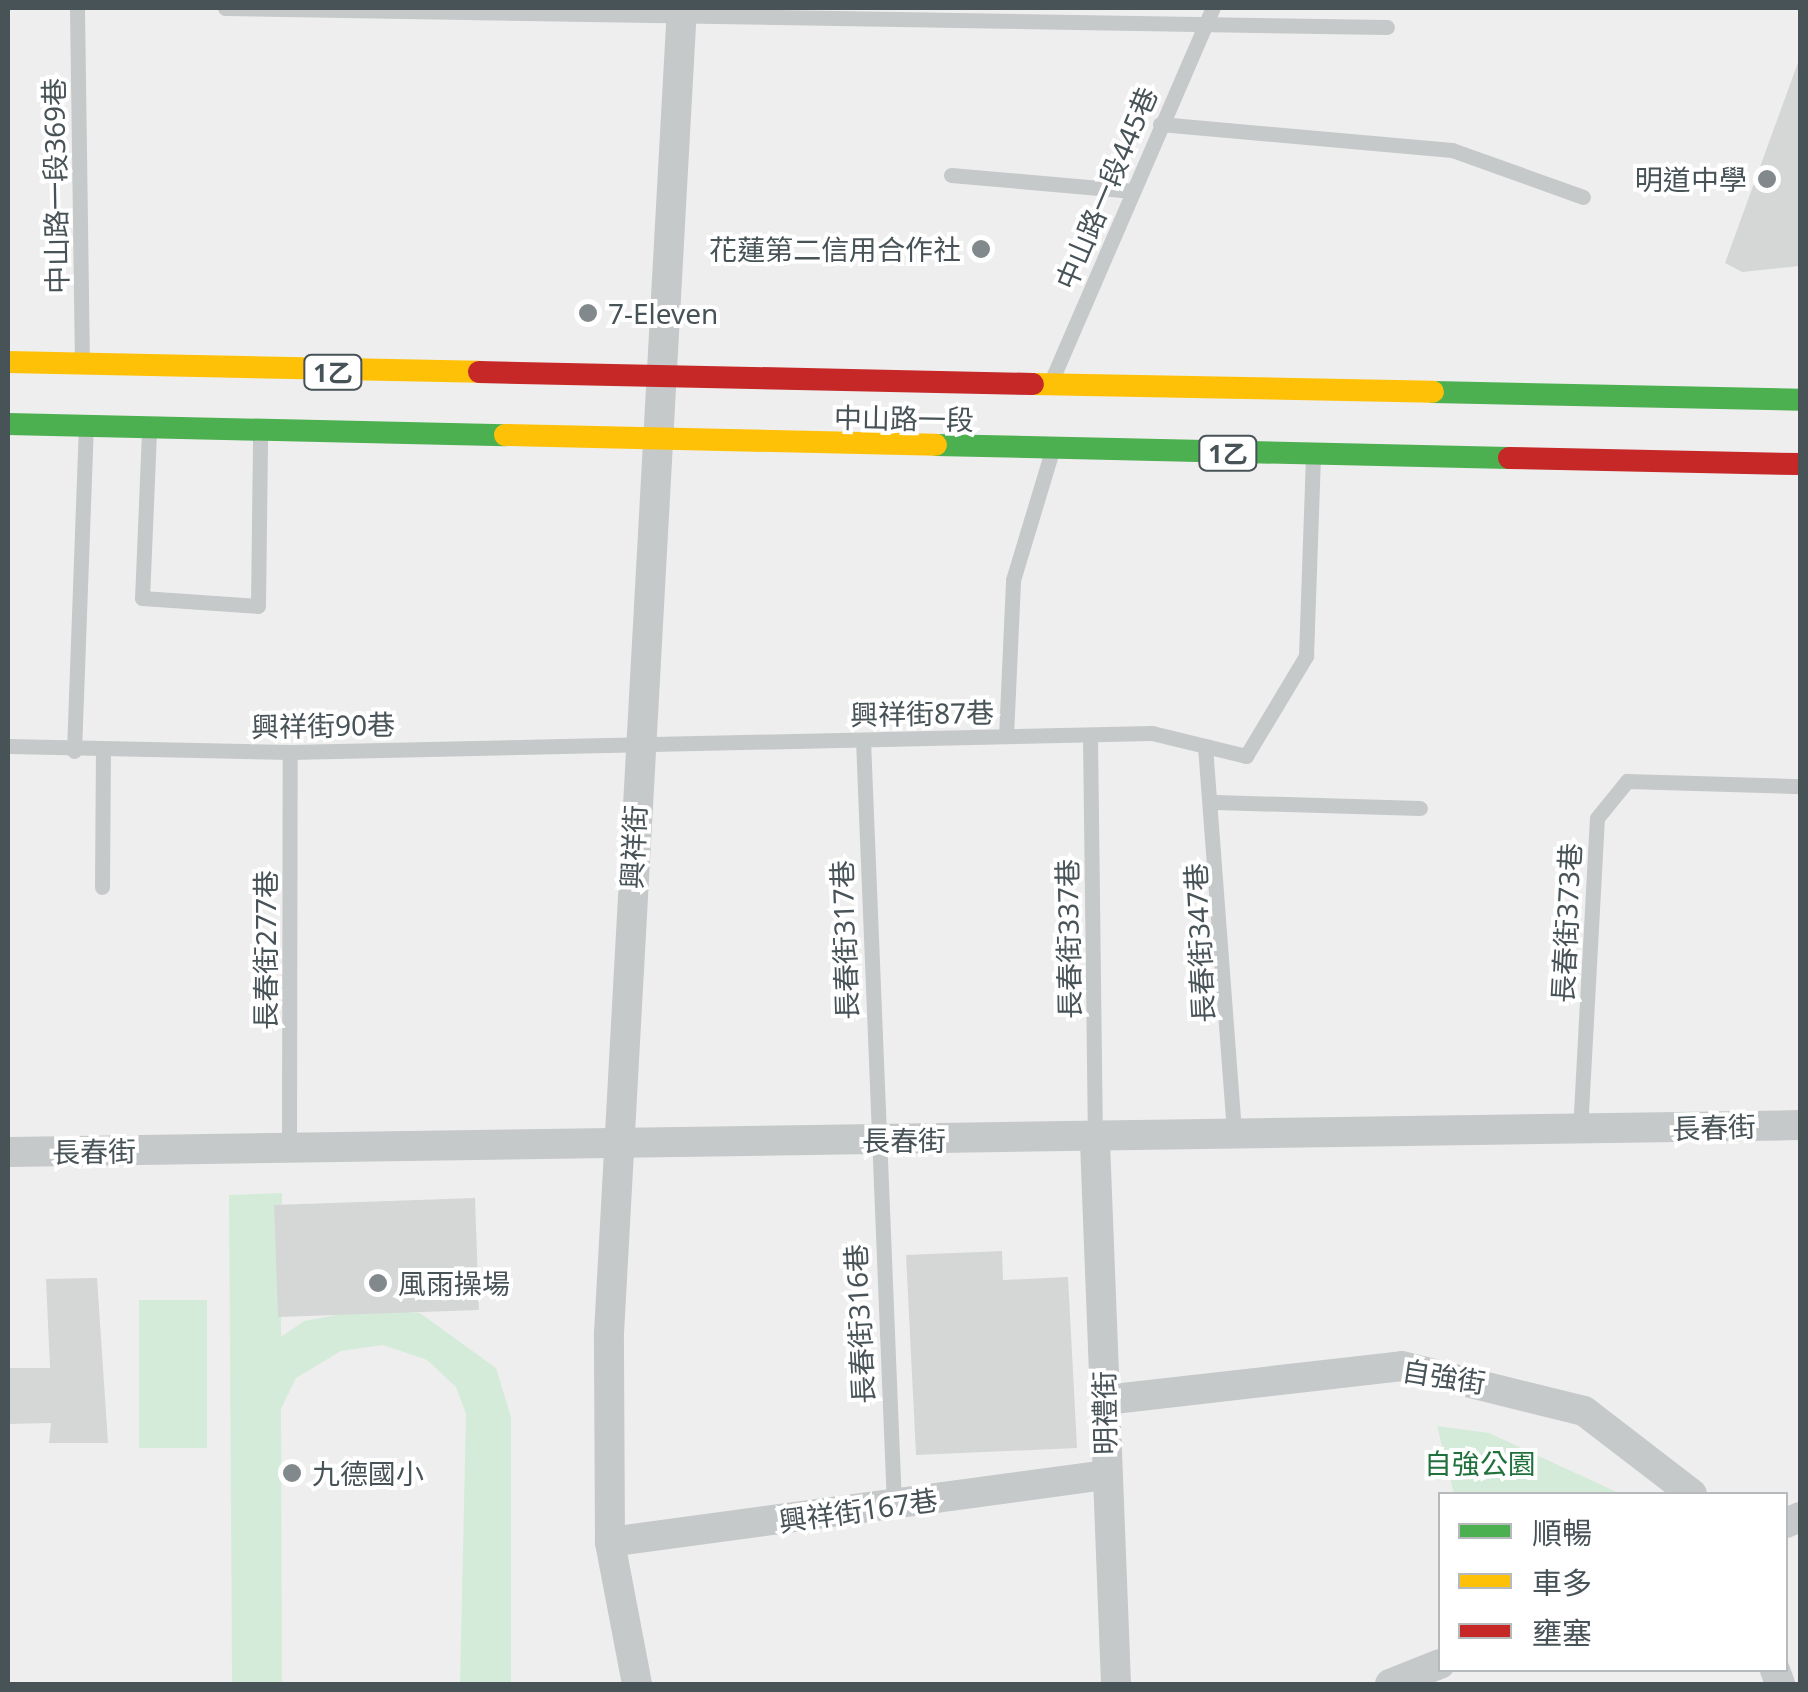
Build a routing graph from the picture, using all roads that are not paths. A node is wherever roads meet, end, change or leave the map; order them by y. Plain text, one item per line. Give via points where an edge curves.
1 (77, 8) edge
2 (225, 8) edge
3 (1213, 8) edge
4 (682, 14) edge
5 (1204, 25) junction
6 (1387, 27) dead end
7 (1160, 124) junction
8 (951, 176) dead end
9 (1133, 191) junction
10 (1583, 197) dead end
11 (8, 362) edge
12 (82, 364) junction
13 (659, 379) junction
14 (1048, 390) junction
15 (1800, 400) edge
16 (8, 424) edge
17 (86, 426) junction
18 (149, 428) junction
19 (260, 431) junction
20 (656, 444) junction
21 (1052, 450) junction
22 (1313, 454) junction
23 (1800, 464) edge
24 (1090, 735) junction
25 (1006, 736) junction
26 (639, 738) junction
27 (863, 740) junction
28 (8, 746) edge
29 (1205, 746) junction
30 (74, 751) junction
31 (103, 752) junction
32 (290, 752) junction
33 (1800, 786) edge
34 (1216, 802) junction
35 (1420, 808) dead end
36 (102, 887) dead end
37 (1800, 1125) edge
38 (1580, 1132) junction
39 (875, 1139) junction
40 (1235, 1139) junction
41 (1095, 1142) junction
42 (617, 1144) junction
43 (289, 1149) junction
44 (8, 1152) edge
45 (1105, 1400) junction
46 (1105, 1475) junction
47 (1689, 1492) edge
48 (894, 1506) junction
49 (610, 1542) junction
50 (1438, 1665) edge
51 (638, 1684) edge
52 (1116, 1684) edge
53 (1390, 1684) edge

1 - 12 lane, 中山路一段369巷
2 - 4 lane
3 - 5 lane, 中山路一段445巷
4 - 5 lane
4 - 13 street, 興祥街
5 - 6 lane
5 - 7 lane, 中山路一段445巷
7 - 9 lane, 中山路一段445巷
7 - 10 lane via 1452,150
8 - 9 lane
9 - 14 lane, 中山路一段445巷
11 - 12 main road, 中山路一段 / 1乙
12 - 13 main road, 中山路一段 / 1乙
13 - 14 main road, 中山路一段 / 1乙
13 - 20 street, 興祥街
14 - 15 main road, 中山路一段 / 1乙
16 - 17 main road, 中山路一段 / 1乙
17 - 18 main road, 中山路一段 / 1乙
17 - 30 lane
18 - 19 main road, 中山路一段 / 1乙
18 - 19 lane via 142,598 258,606
19 - 20 main road, 中山路一段 / 1乙
20 - 21 main road, 中山路一段 / 1乙
20 - 26 street, 興祥街
21 - 22 main road, 中山路一段 / 1乙
21 - 25 lane via 1013,580
22 - 23 main road, 中山路一段 / 1乙
22 - 29 lane, 興祥街87巷 via 1306,656 1246,756
24 - 25 lane, 興祥街87巷
24 - 29 lane, 興祥街87巷 via 1152,733
24 - 41 lane, 長春街337巷
25 - 27 lane, 興祥街87巷
26 - 27 lane, 興祥街87巷
26 - 32 lane, 興祥街90巷
26 - 42 street, 興祥街
27 - 39 lane, 長春街317巷
28 - 30 lane, 興祥街90巷
29 - 34 lane, 長春街347巷
30 - 31 lane, 興祥街90巷
31 - 32 lane, 興祥街90巷
31 - 36 lane
32 - 43 lane, 長春街277巷
33 - 38 lane, 長春街373巷 via 1627,781 1597,818
34 - 35 lane
34 - 40 lane, 長春街347巷
37 - 38 street, 長春街
38 - 40 street, 長春街
39 - 41 street, 長春街
39 - 42 street, 長春街
39 - 48 lane, 長春街316巷
40 - 41 street, 長春街
41 - 45 street, 明禮街
42 - 43 street, 長春街
42 - 49 street, 興祥街
43 - 44 street, 長春街
45 - 46 street, 明禮街
45 - 47 street, 自強街 via 1402,1366 1584,1412
46 - 48 street, 興祥街167巷
46 - 52 street, 明禮街
48 - 49 street, 興祥街167巷
49 - 51 street, 興祥街
50 - 53 street

